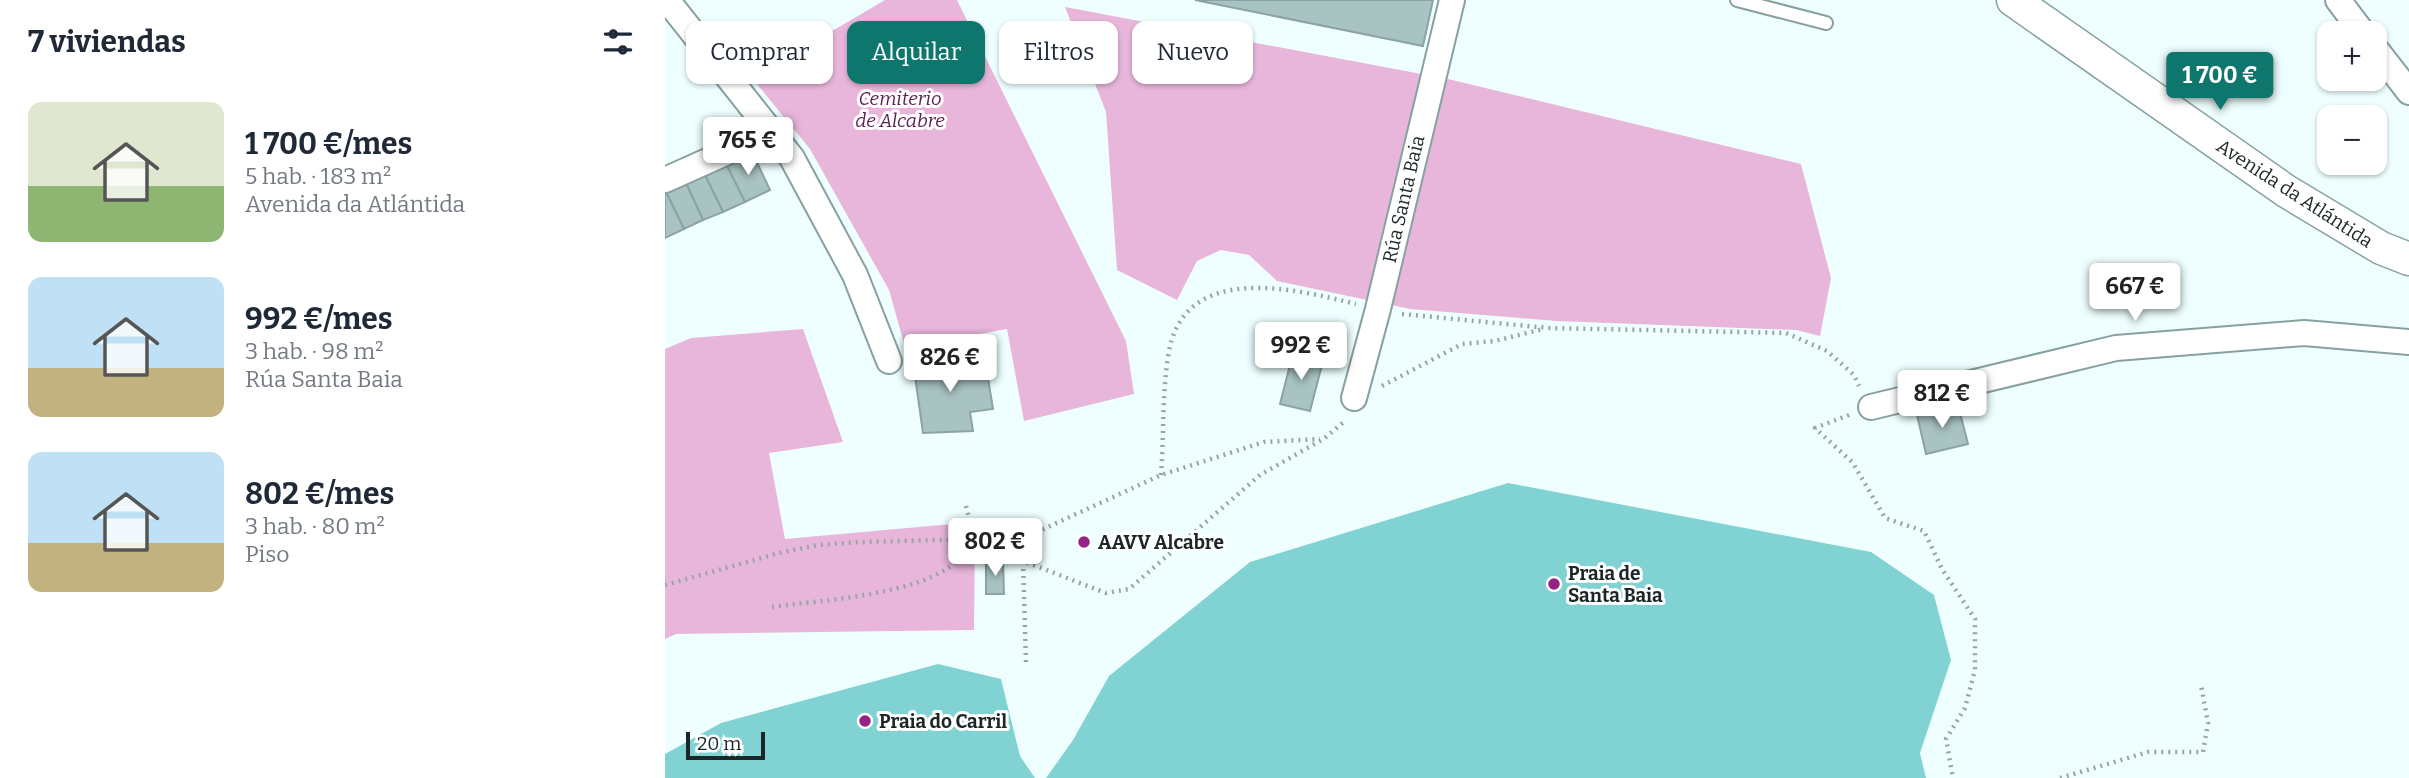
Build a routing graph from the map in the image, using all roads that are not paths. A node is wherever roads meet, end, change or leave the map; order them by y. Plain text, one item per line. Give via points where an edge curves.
1 (667, 0) edge
2 (1451, 0) edge
3 (1737, 0) edge
4 (2013, 0) edge
5 (2338, 0) edge
6 (2354, 21) edge
7 (1826, 23) dead end
8 (2387, 62) edge
9 (2406, 83) edge
10 (770, 129) junction
11 (665, 180) edge
12 (2409, 259) edge
13 (2409, 342) edge
14 (889, 361) dead end
15 (1354, 398) road end
16 (1871, 407) road end

1 - 10 street
2 - 15 street, Rúa Santa Baia
3 - 7 lane
4 - 12 street, Avenida da Atlántida via 2285,191 2381,248
5 - 6 street
8 - 9 street
10 - 11 street
10 - 14 street via 792,158 844,254
13 - 16 street via 2304,333 2116,348

